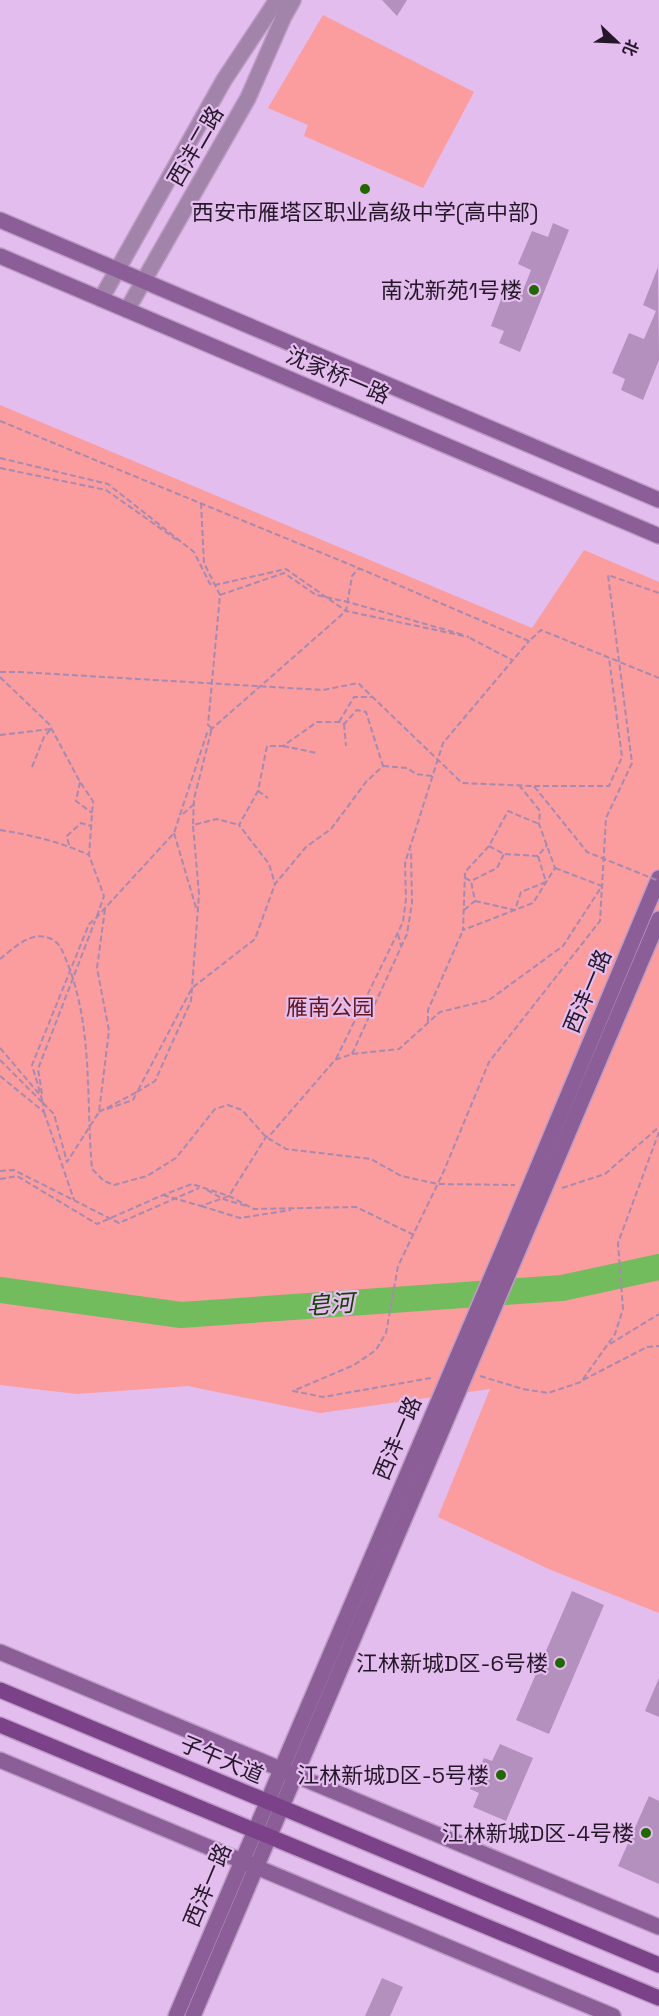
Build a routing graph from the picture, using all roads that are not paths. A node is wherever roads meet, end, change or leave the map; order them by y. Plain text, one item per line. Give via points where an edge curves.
1 (277, 0) edge
2 (293, 0) edge
3 (0, 220) edge
4 (0, 256) edge
5 (117, 270) junction
6 (144, 282) junction
7 (101, 299) junction
8 (127, 310) junction
9 (659, 500) edge
10 (659, 536) edge
11 (659, 879) edge
12 (659, 919) edge
13 (460, 1369) junction
14 (0, 1652) edge
15 (0, 1690) edge
16 (0, 1725) edge
17 (0, 1760) edge
18 (287, 1773) junction
19 (274, 1805) junction
20 (254, 1832) junction
21 (270, 1837) junction
22 (241, 1862) junction
23 (256, 1868) junction
24 (659, 1927) edge
25 (659, 1965) edge
26 (659, 1998) edge
27 (176, 2016) edge
28 (193, 2016) edge
29 (613, 2016) edge

1 - 5 street, 西沣二路 via 224,80
2 - 6 street, 西沣二路 via 248,98
3 - 5 main road, 沈家桥一路
4 - 7 main road, 沈家桥一路
5 - 6 main road, 沈家桥一路
5 - 7 street, 西沣二路
6 - 8 street, 西沣二路
6 - 9 main road, 沈家桥一路
7 - 8 main road, 沈家桥一路
8 - 10 main road, 沈家桥一路
11 - 13 main road, 西沣一路 via 501,1254
12 - 13 main road, 西沣一路 via 517,1255
13 - 18 main road, 西沣一路
14 - 18 main road
15 - 19 main road, 子午大道
16 - 20 main road
17 - 22 main road
18 - 19 main road, 西沣一路
18 - 24 main road
19 - 20 main road, 西沣一路
19 - 21 main road, 西沣一路
19 - 25 main road, 子午大道
20 - 21 main road
20 - 22 main road, 西沣一路
21 - 23 main road, 西沣一路
21 - 26 main road
22 - 23 main road
22 - 27 main road, 西沣一路
23 - 28 main road, 西沣一路
23 - 29 main road

